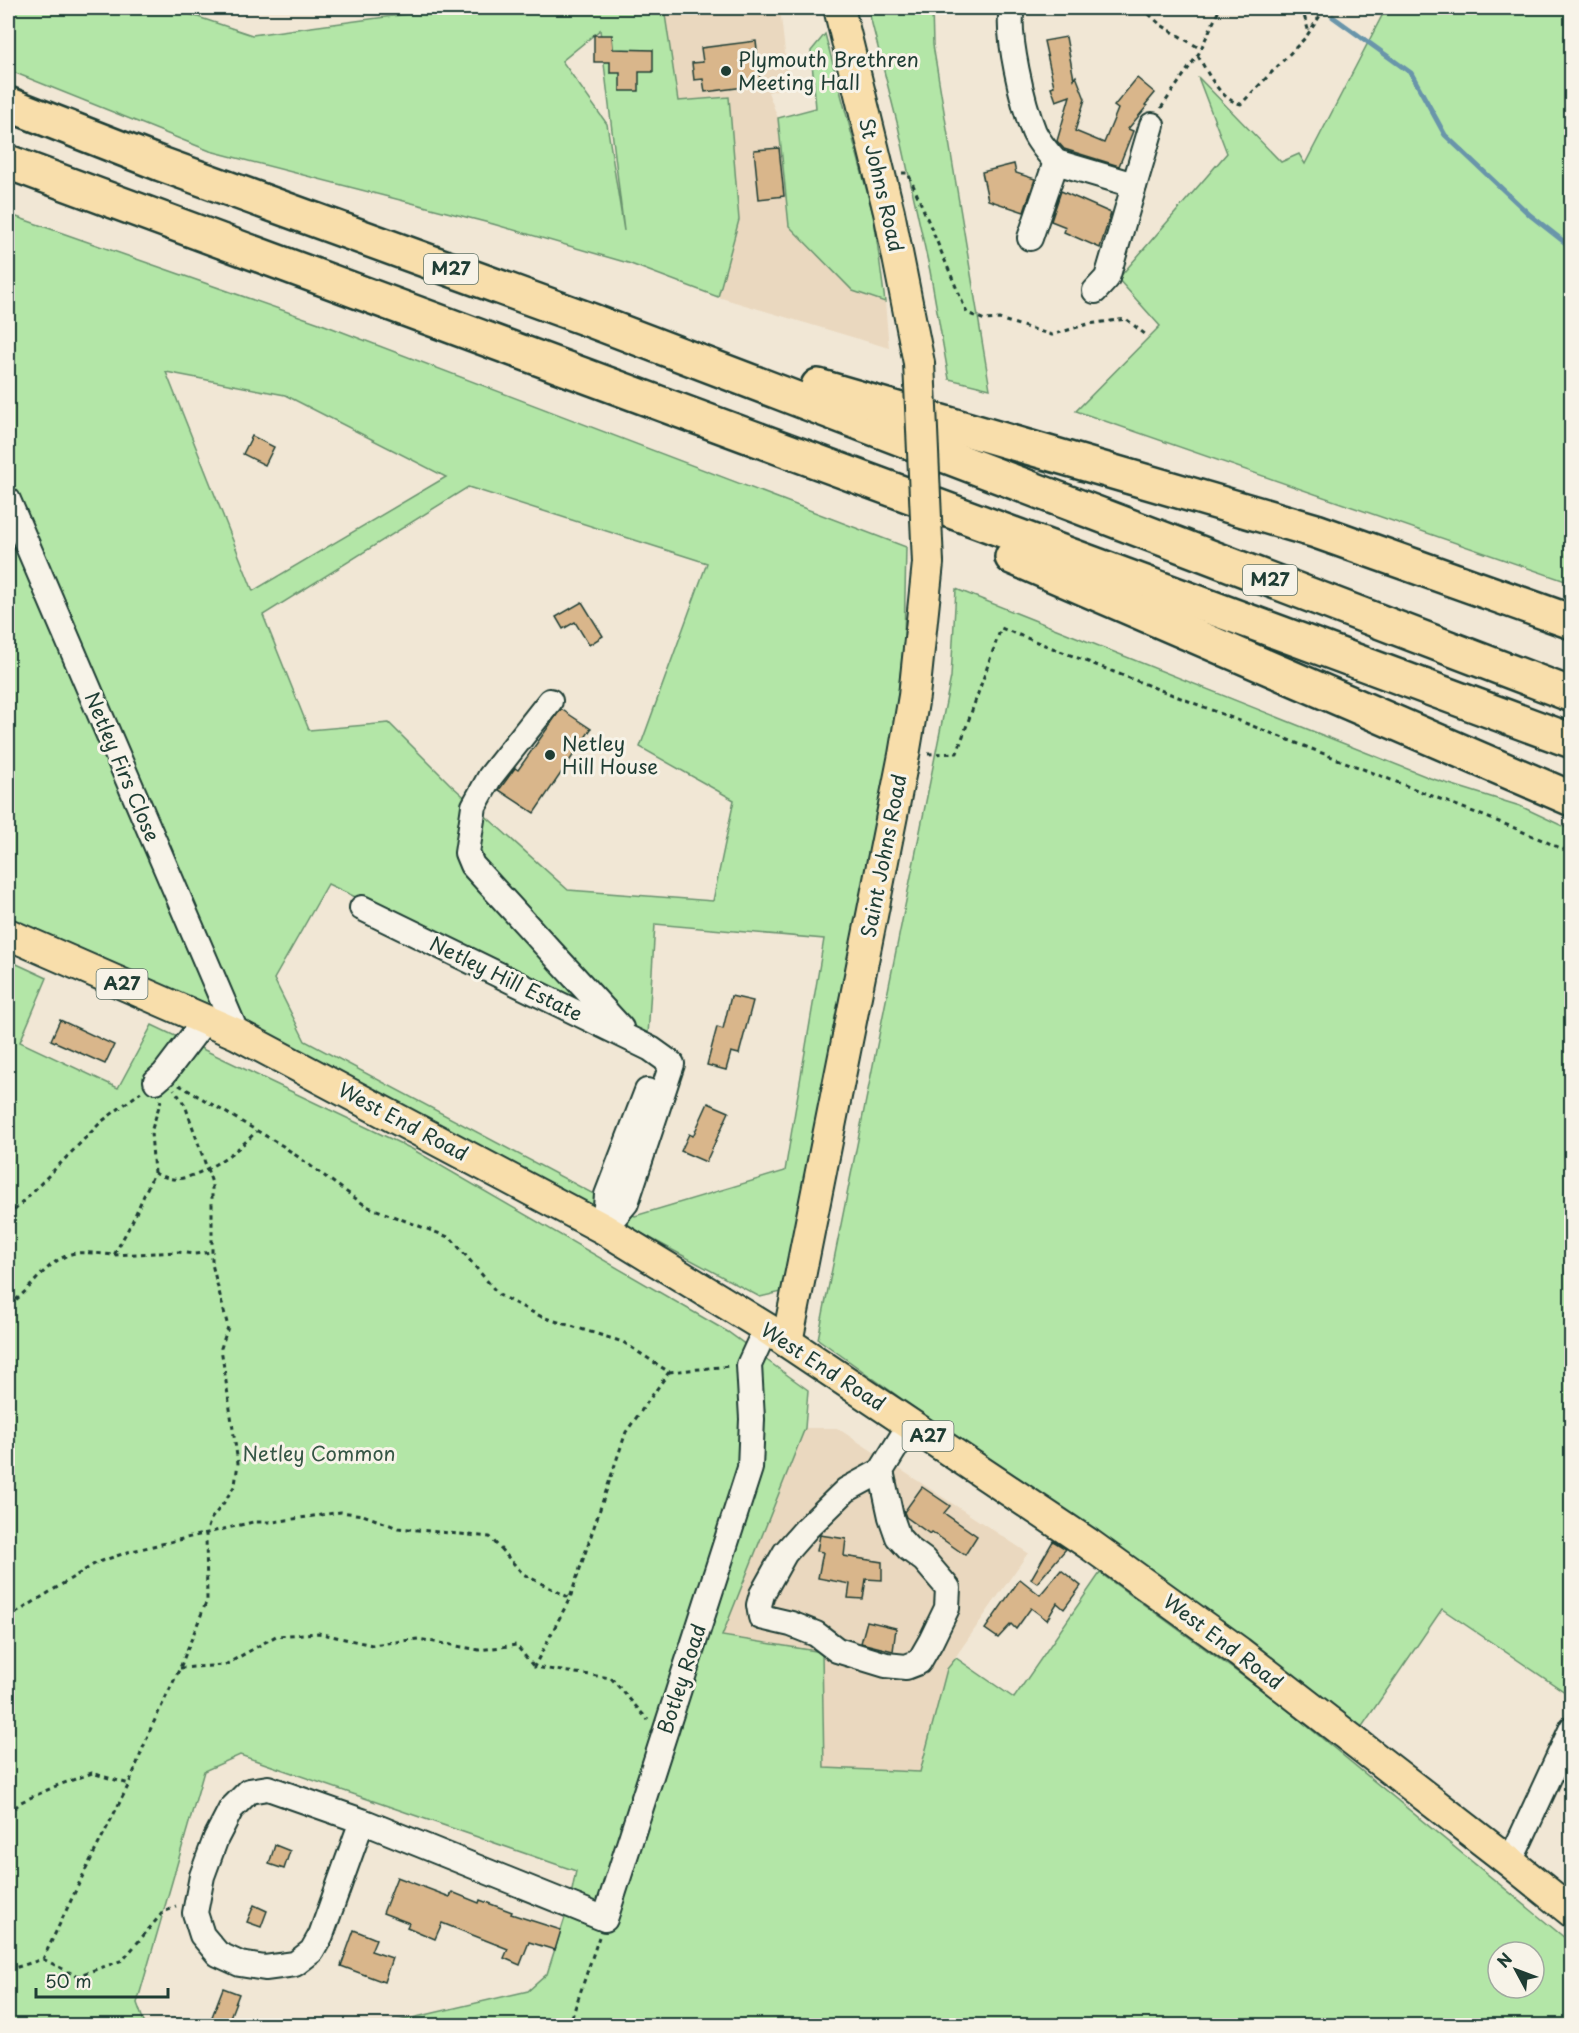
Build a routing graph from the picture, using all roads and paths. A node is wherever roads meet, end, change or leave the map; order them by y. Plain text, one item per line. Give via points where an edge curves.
1 (839, 8) edge
2 (1012, 8) edge
3 (1142, 8) edge
4 (1220, 8) edge
5 (1302, 8) edge
6 (1325, 8) edge
7 (1309, 33) junction
8 (1201, 49) junction
9 (1198, 56) junction
10 (8, 104) edge
11 (1152, 125) joint
12 (8, 162) edge
13 (1056, 162) junction
14 (879, 172) junction
15 (1134, 186) junction
16 (1030, 238) dead end
17 (1095, 291) dead end
18 (590, 320) junction
19 (1146, 335) dead end
20 (919, 363) joint
21 (664, 406) junction
22 (8, 500) edge
23 (1572, 622) edge
24 (1572, 695) edge
25 (550, 701) dead end
26 (1572, 741) edge
27 (904, 755) junction
28 (1572, 799) edge
29 (1572, 853) edge
30 (362, 908) dead end
31 (8, 934) edge
32 (205, 1020) junction
33 (237, 1034) junction
34 (641, 1044) junction
35 (164, 1088) junction
36 (257, 1131) junction
37 (207, 1168) junction
38 (154, 1173) junction
39 (8, 1217) edge
40 (604, 1228) junction
41 (212, 1252) junction
42 (114, 1255) junction
43 (8, 1305) edge
44 (776, 1335) junction
45 (749, 1365) junction
46 (669, 1372) junction
47 (910, 1424) junction
48 (881, 1471) junction
49 (206, 1533) junction
50 (570, 1599) junction
51 (8, 1618) edge
52 (534, 1667) junction
53 (180, 1668) junction
54 (1572, 1728) edge
55 (663, 1737) junction
56 (129, 1784) junction
57 (8, 1814) edge
58 (362, 1821) junction
59 (1510, 1862) junction
60 (198, 1900) junction
61 (1572, 1912) edge
62 (605, 1918) junction
63 (43, 1959) junction
64 (8, 1970) edge
65 (569, 2025) edge

1 - 14 main road, St Johns Road
2 - 13 street via 1012,42 1028,114 1035,134
3 - 8 path via 1161,25
4 - 8 path
5 - 7 path
6 - 7 path
7 - 9 path via 1241,104 1215,85
8 - 9 path
9 - 11 path
10 - 18 highway, M27 via 161,164
11 - 15 street
12 - 21 highway, M27
13 - 15 street
13 - 16 street
14 - 19 path via 908,173 968,313 1052,335 1088,324 1126,319
14 - 20 main road, St Johns Road
15 - 17 street via 1107,278
18 - 23 highway, M27 via 1316,531
18 - 24 highway, M27
20 - 27 main road, Saint Johns Road, bridge via 928,563
21 - 26 highway, M27
21 - 28 highway, M27
22 - 33 street, Netley Firs Close
25 - 34 street via 489,777 474,806 468,853 472,865
27 - 29 path via 957,753 1000,628
27 - 44 main road, Saint Johns Road
30 - 34 street, Netley Hill Estate
31 - 32 main road, A27
32 - 33 main road, A27
32 - 35 street via 164,1074
33 - 40 main road, West End Road / A27
34 - 40 street via 655,1070 607,1194
35 - 36 path via 178,1084
35 - 37 path via 185,1105
35 - 38 path via 151,1132
35 - 39 path via 101,1122
36 - 37 path
36 - 46 path via 366,1206 451,1238 499,1295 542,1317 622,1342
37 - 38 path via 176,1179
37 - 41 path via 212,1183
38 - 42 path
40 - 44 main road, West End Road / A27
41 - 42 path
41 - 49 path via 228,1327 221,1356 238,1463 235,1485
42 - 43 path via 71,1254 45,1269
44 - 45 street, Botley Road
44 - 47 main road, West End Road / A27
45 - 46 path
45 - 55 street, Botley Road via 750,1468
46 - 50 path via 626,1432
47 - 48 street
47 - 59 main road, West End Road / A27 via 1089,1544 1239,1652
48 - 48 street via 898,1537 948,1588 947,1608 919,1662 906,1668 837,1650 816,1634 761,1617 759,1605 785,1552 846,1490
49 - 50 path via 253,1522 341,1512 363,1515 398,1528 490,1537 523,1574
49 - 51 path via 96,1563
49 - 53 path via 207,1600
50 - 52 path
52 - 53 path via 516,1645 480,1650 418,1639 372,1645 318,1633 276,1636 225,1665
52 - 55 path via 610,1678
53 - 56 path
54 - 59 street
55 - 62 street, Botley Road
56 - 57 path via 92,1773 21,1802
56 - 63 path
58 - 60 street via 268,1788 249,1791 231,1809 216,1838
58 - 60 street via 321,1935 312,1951 295,1964 265,1968 240,1964 218,1954 202,1935 195,1913
58 - 62 street
59 - 61 main road, West End Road / A27
60 - 63 path via 164,1912 123,1960 77,1976
62 - 65 path
63 - 64 path

